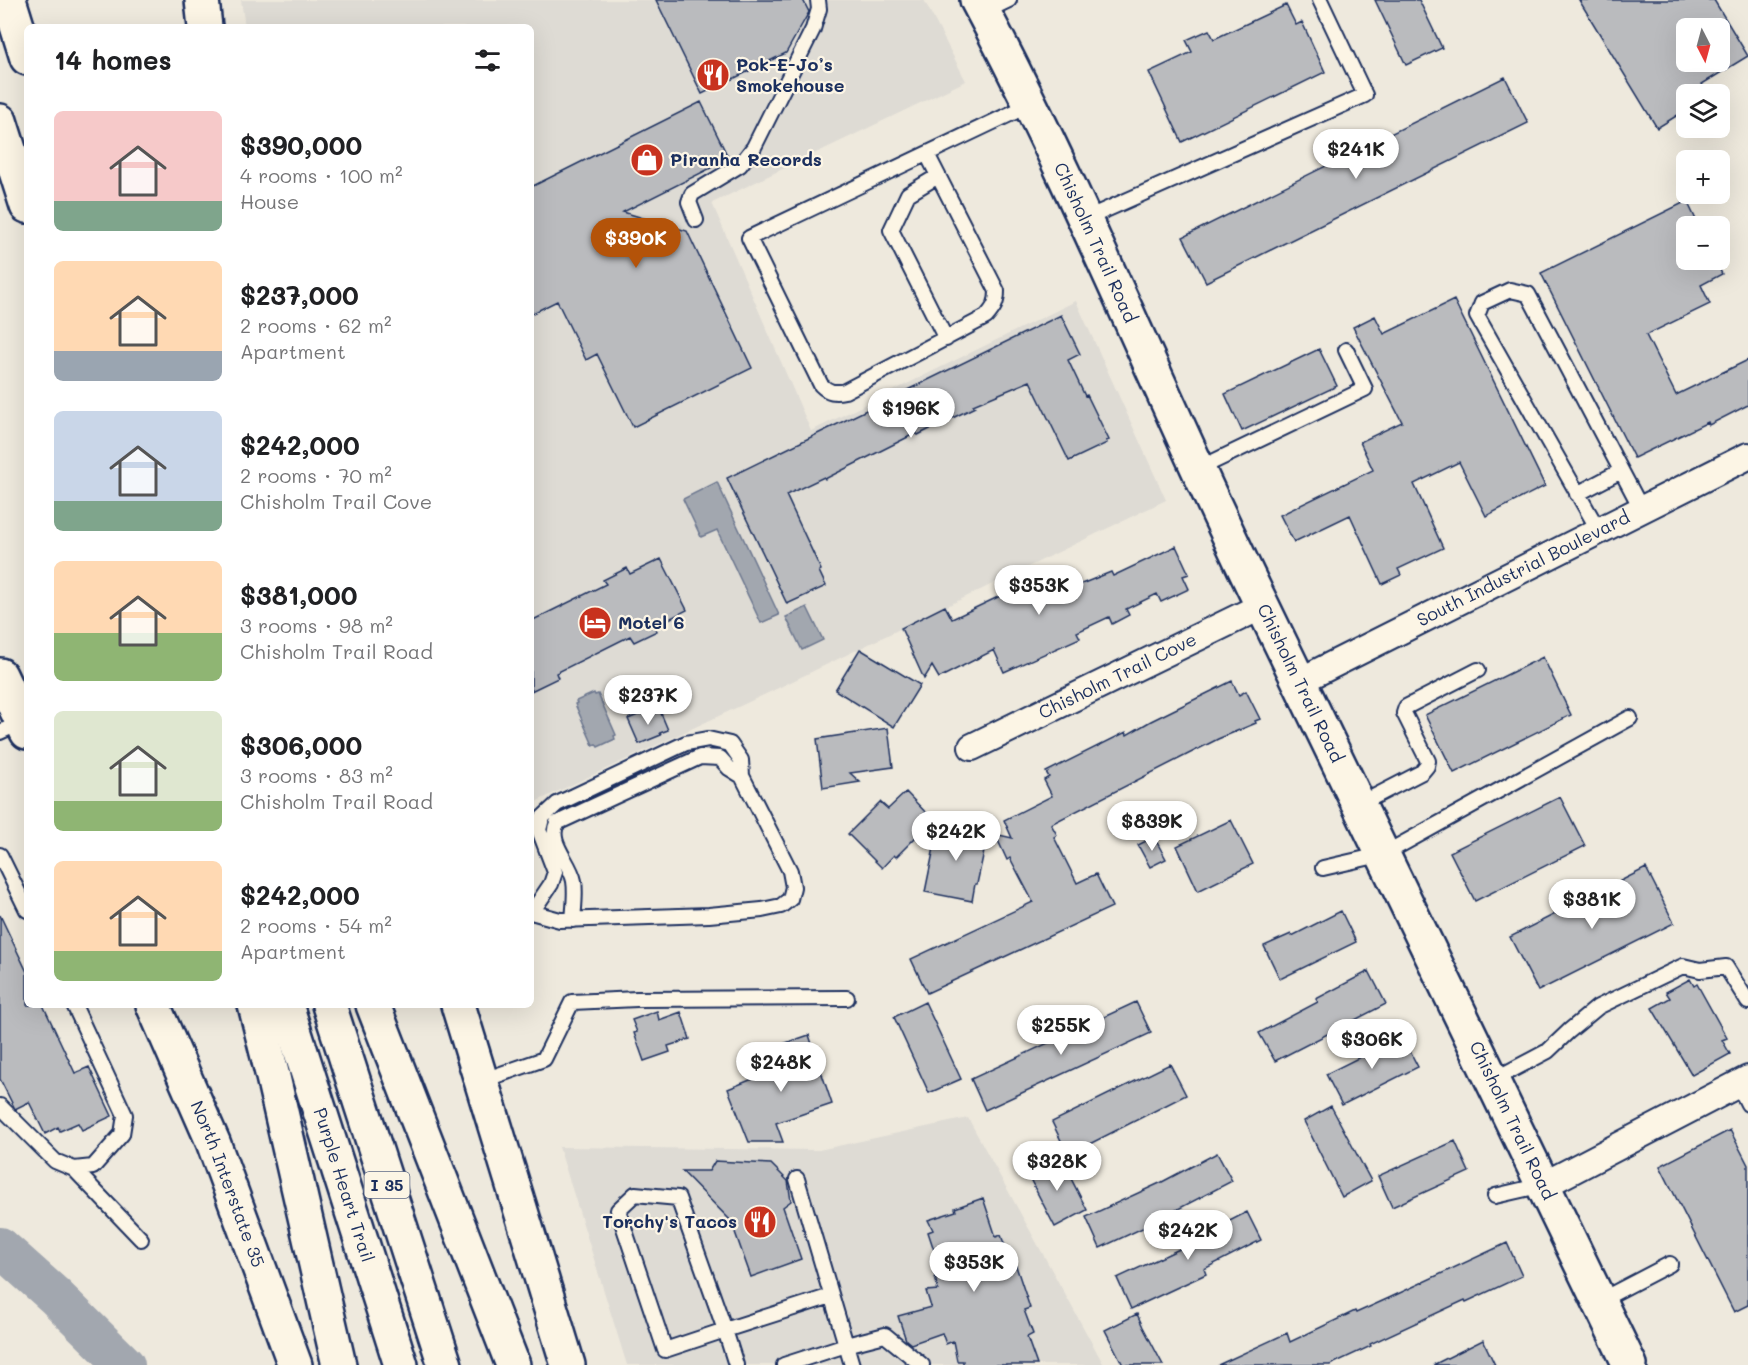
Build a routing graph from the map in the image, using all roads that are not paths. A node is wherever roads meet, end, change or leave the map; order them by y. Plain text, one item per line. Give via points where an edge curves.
1 (9, 0) edge
2 (202, 0) edge
3 (818, 0) edge
4 (1320, 0) edge
5 (990, 4) edge
6 (205, 24) edge
7 (24, 48) edge
8 (1029, 105) junction
9 (0, 121) edge
10 (927, 153) junction
11 (938, 176) junction
12 (24, 197) edge
13 (1085, 219) junction
14 (696, 220) dead end
15 (946, 339) junction
16 (1346, 350) dead end
17 (1748, 456) edge
18 (1198, 469) junction
19 (1621, 471) junction
20 (1578, 494) junction
21 (1642, 510) junction
22 (1599, 531) junction
23 (1262, 606) junction
24 (1478, 670) dead end
25 (0, 675) edge
26 (1300, 681) junction
27 (1630, 718) dead end
28 (16, 729) edge
29 (972, 747) dead end
30 (741, 776) junction
31 (1360, 804) junction
32 (1384, 854) junction
33 (0, 855) edge
34 (1323, 868) dead end
35 (24, 904) edge
36 (534, 909) edge
37 (534, 913) edge
38 (573, 920) junction
39 (847, 998) dead end
40 (1748, 1002) edge
41 (75, 1008) edge
42 (154, 1008) edge
43 (256, 1008) edge
44 (287, 1008) edge
45 (330, 1008) edge
46 (374, 1008) edge
47 (459, 1008) edge
48 (1493, 1080) junction
49 (481, 1081) junction
50 (1745, 1089) edge
51 (0, 1106) edge
52 (74, 1169) junction
53 (797, 1179) dead end
54 (1544, 1185) junction
55 (1496, 1196) dead end
56 (141, 1239) dead end
57 (1670, 1264) dead end
58 (831, 1296) junction
59 (1599, 1301) junction
60 (725, 1330) junction
61 (846, 1345) junction
62 (296, 1365) edge
63 (339, 1365) edge
64 (401, 1365) edge
65 (445, 1365) edge
66 (513, 1365) edge
67 (568, 1365) edge
68 (736, 1365) edge
69 (784, 1365) edge
70 (852, 1365) edge
71 (922, 1365) edge
72 (1630, 1365) edge

1 - 7 main road
2 - 6 main road
3 - 14 lane via 813,29 754,147 740,165 692,194 689,202
4 - 13 lane via 1365,95
5 - 8 main road, Chisholm Trail Road
8 - 10 lane
8 - 13 main road, Chisholm Trail Road
9 - 12 main road
10 - 11 lane
10 - 15 lane via 749,238 826,390 845,391
11 - 15 lane via 908,194 891,230
11 - 15 lane via 997,291 997,301 986,317
13 - 18 main road, Chisholm Trail Road
16 - 18 lane via 1365,389
17 - 21 street, South Industrial Boulevard
18 - 23 main road, Chisholm Trail Road
19 - 20 lane
19 - 20 lane via 1528,294 1510,290 1482,303 1477,316
19 - 21 lane
20 - 22 lane
21 - 22 street, South Industrial Boulevard
22 - 26 street, South Industrial Boulevard
23 - 26 main road, Chisholm Trail Road
23 - 29 street, Chisholm Trail Cove
24 - 31 lane via 1406,707 1404,713 1427,766
25 - 28 main road
26 - 31 main road, Chisholm Trail Road
27 - 32 lane
30 - 36 lane via 741,760 730,744 708,739 686,743 557,804 542,818 539,830 555,872
30 - 38 lane via 720,758 700,757 556,823 554,839 574,880
30 - 38 lane via 790,871 790,899 781,906 762,910
31 - 32 main road, Chisholm Trail Road
32 - 34 lane
32 - 48 main road, Chisholm Trail Road
33 - 35 lane
37 - 38 lane
39 - 49 lane via 572,1002 544,1059
40 - 48 lane via 1726,967 1700,970 1683,966 1598,1007 1548,1051
41 - 52 lane via 126,1115 122,1134 93,1167
42 - 62 main road, North Interstate 35 via 213,1142
43 - 63 main road
44 - 64 main road, Purple Heart Trail / I 35
45 - 65 main road, I 35
46 - 66 main road
47 - 49 main road
48 - 54 main road, Chisholm Trail Road
49 - 67 main road
50 - 54 street
51 - 52 lane via 55,1161
52 - 56 lane
53 - 58 lane
54 - 55 lane
54 - 59 main road, Chisholm Trail Road
57 - 59 lane
58 - 60 lane
58 - 61 lane
59 - 72 main road, Chisholm Trail Road
60 - 60 lane via 665,1350 618,1210 635,1194 678,1198
60 - 68 lane
61 - 69 lane
61 - 70 lane
61 - 71 lane via 885,1335

